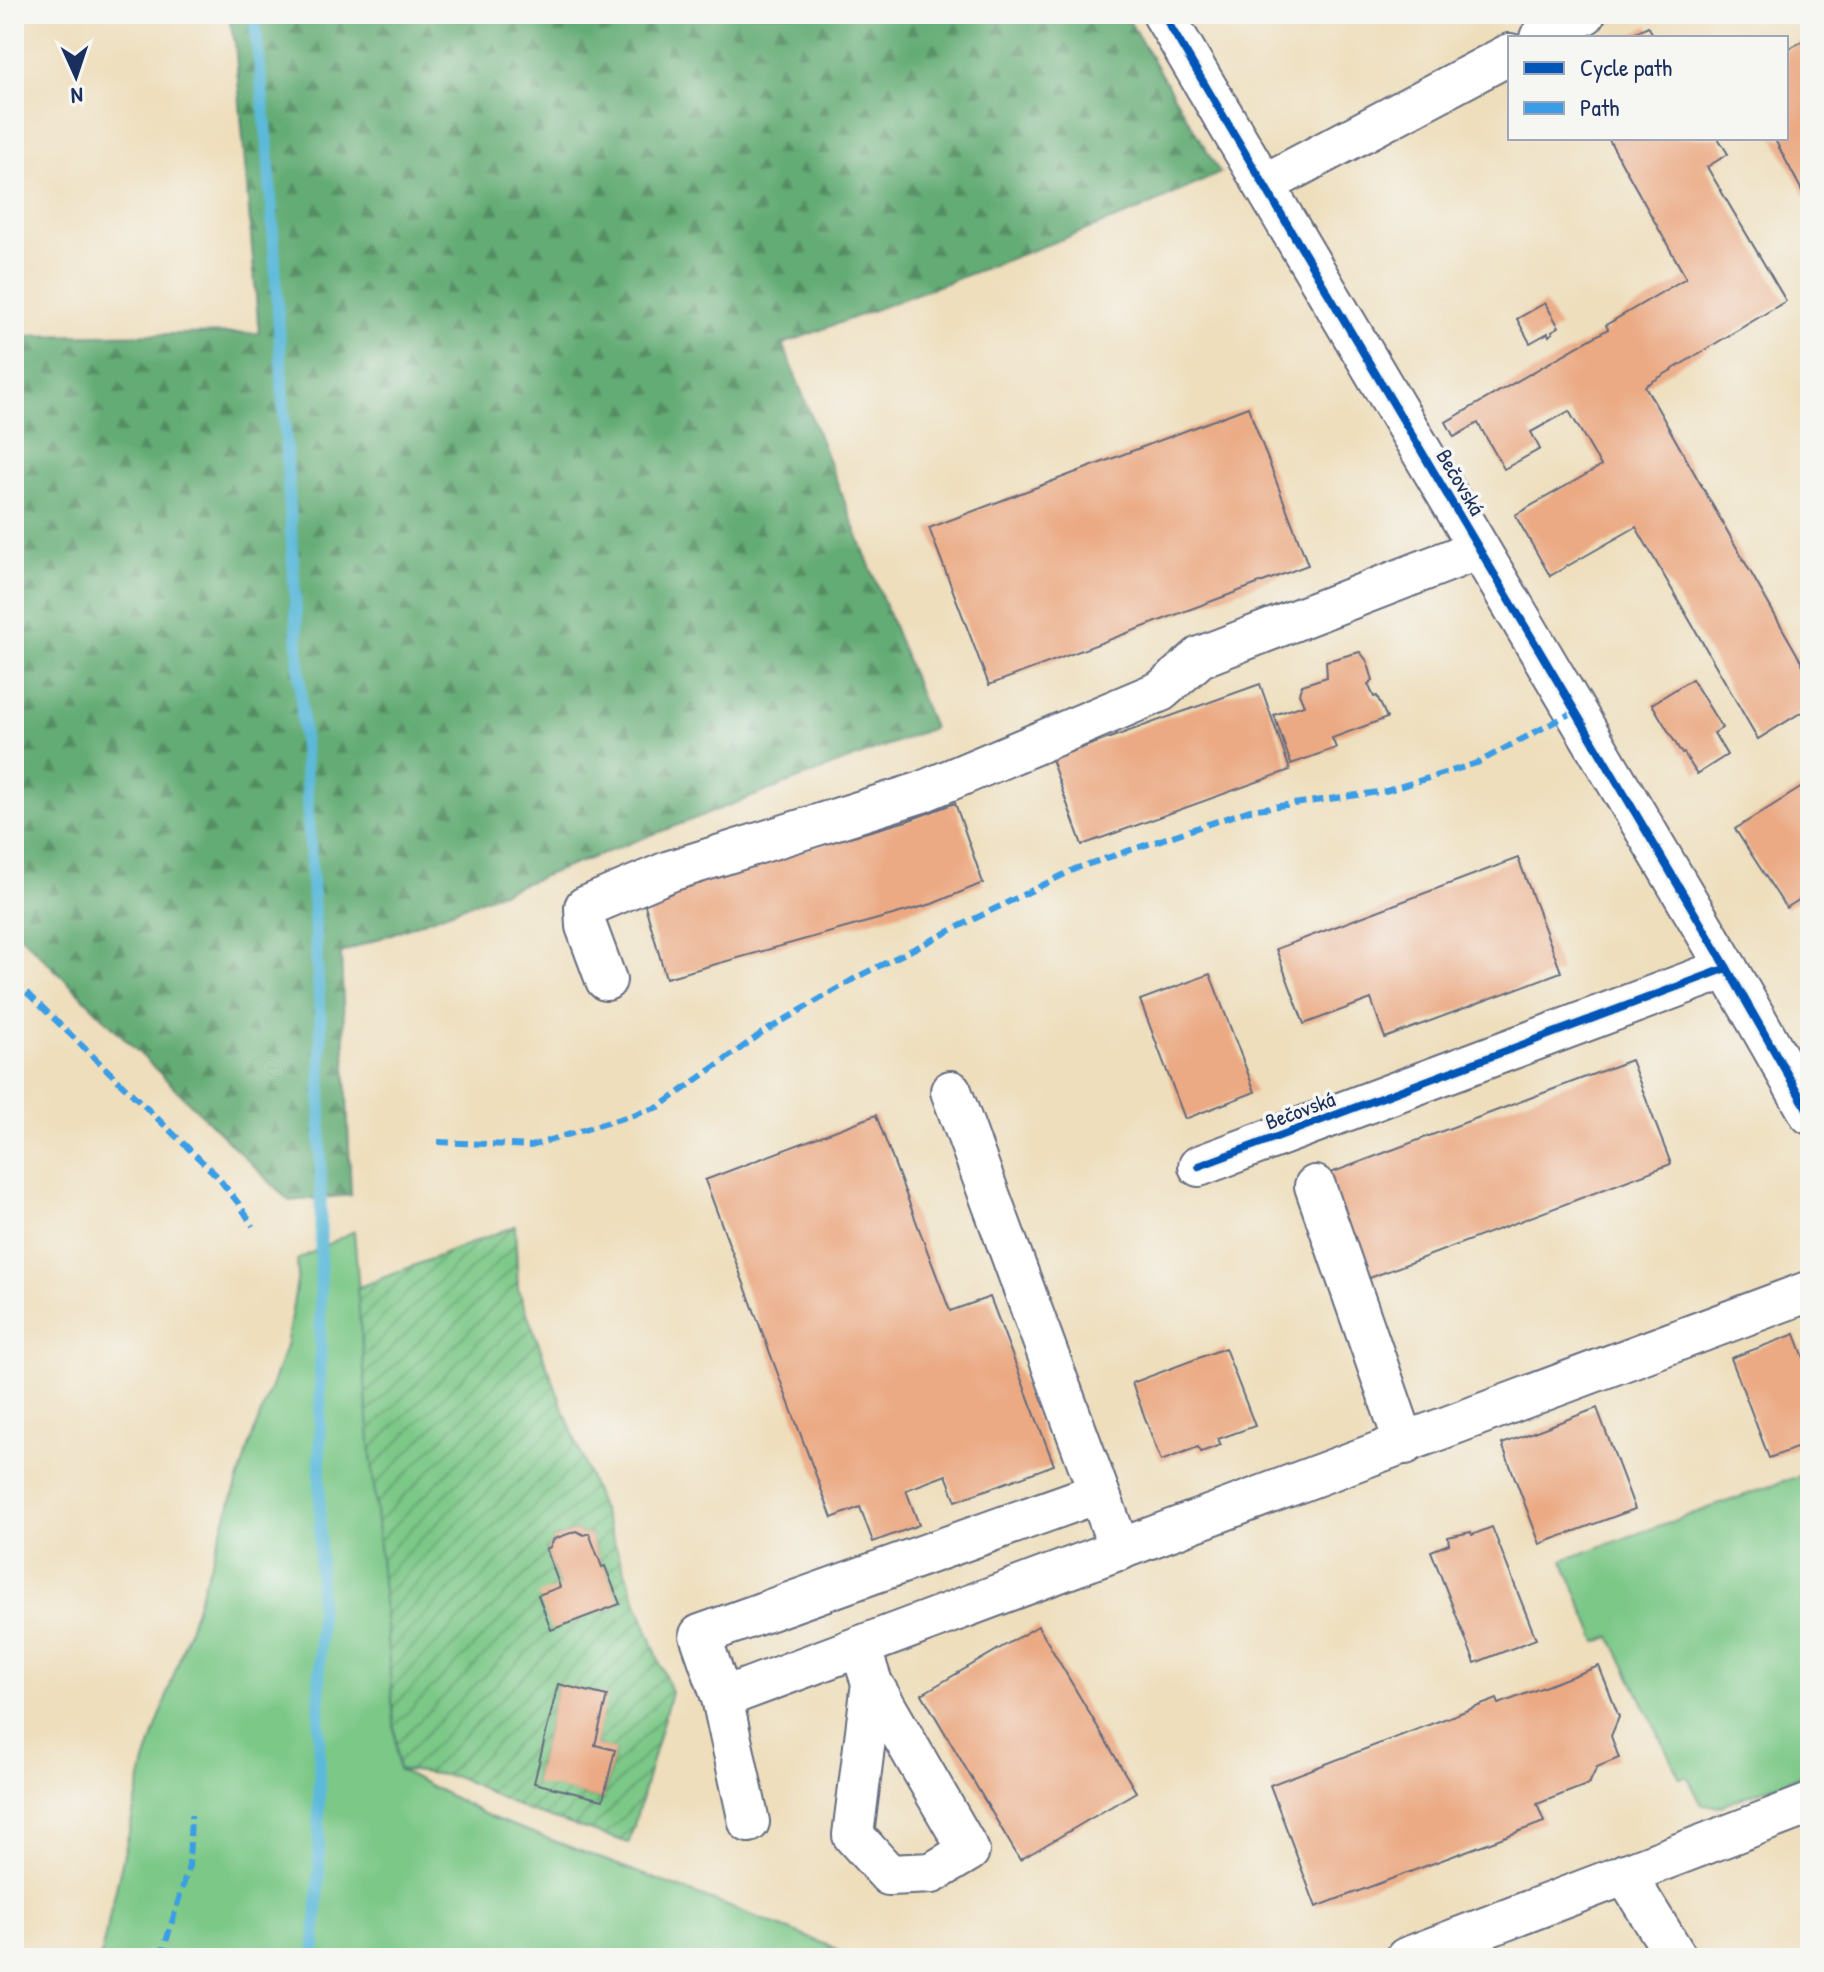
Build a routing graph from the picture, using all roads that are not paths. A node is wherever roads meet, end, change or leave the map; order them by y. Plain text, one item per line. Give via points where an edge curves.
1 (1163, 14) edge
2 (1585, 14) edge
3 (1544, 36) edge
4 (1508, 55) edge
5 (1265, 184) junction
6 (1479, 549) junction
7 (1727, 968) junction
8 (606, 980) dead end
9 (951, 1091) dead end
10 (1810, 1114) edge
11 (1199, 1166) dead end
12 (1315, 1186) dead end
13 (1810, 1291) edge
14 (1405, 1444) junction
15 (1098, 1493) junction
16 (1120, 1550) junction
17 (722, 1698) junction
18 (1810, 1804) edge
19 (749, 1822) dead end
20 (1625, 1874) junction
21 (1406, 1958) edge
22 (1677, 1958) edge

1 - 5 street, Bečovská
2 - 3 street
4 - 5 street
5 - 6 street, Bečovská
6 - 7 street, Bečovská
6 - 8 street via 1200,657 1161,691 919,793 670,871 585,907 586,926
7 - 10 street, Bečovská
7 - 11 street, Bečovská
9 - 15 street
12 - 14 street
13 - 14 street
14 - 16 street
15 - 16 street
15 - 17 street via 700,1635
16 - 17 street via 866,1665
17 - 19 street
18 - 20 street
20 - 21 street
20 - 22 street

